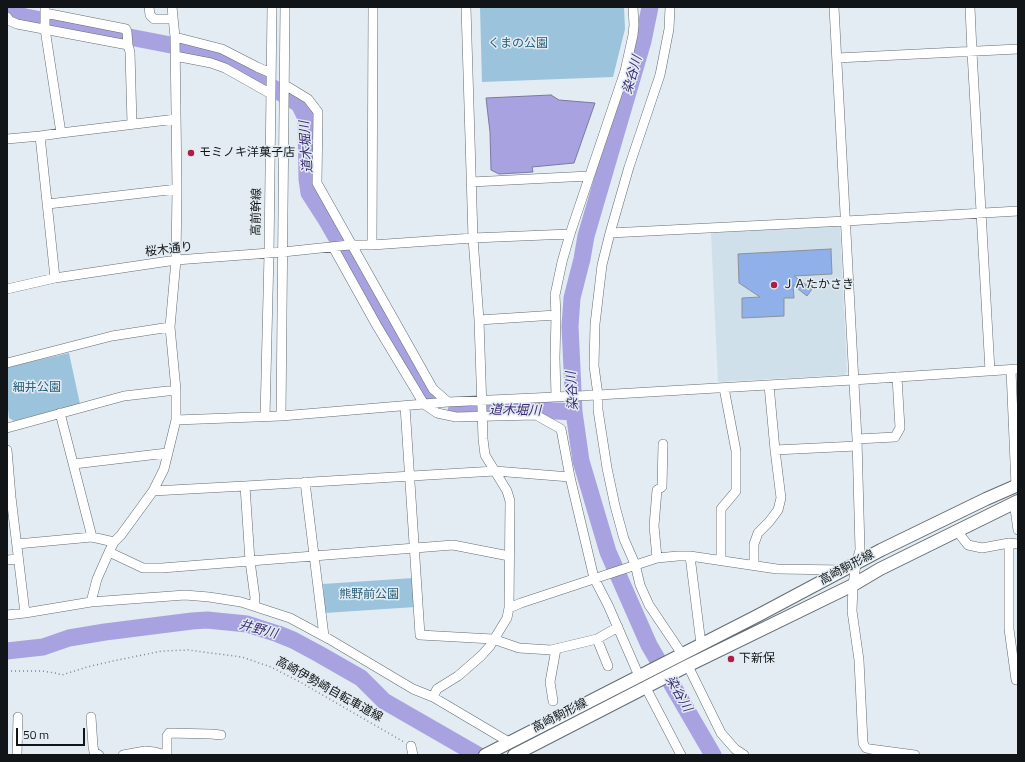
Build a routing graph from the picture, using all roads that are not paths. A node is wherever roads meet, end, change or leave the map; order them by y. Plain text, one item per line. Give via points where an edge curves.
1 (149, 7) edge
2 (172, 7) edge
3 (272, 7) edge
4 (286, 7) edge
5 (373, 7) edge
6 (466, 7) edge
7 (633, 7) edge
8 (670, 7) edge
9 (834, 7) edge
10 (970, 7) edge
11 (45, 10) edge
12 (7, 17) edge
13 (173, 19) junction
14 (45, 28) junction
15 (175, 37) junction
16 (128, 43) junction
17 (1018, 49) edge
18 (972, 52) junction
19 (175, 56) junction
20 (837, 58) junction
21 (271, 73) junction
22 (285, 85) junction
23 (271, 94) junction
24 (176, 119) junction
25 (132, 124) junction
26 (61, 133) junction
27 (40, 136) junction
28 (7, 139) edge
29 (589, 176) junction
30 (471, 182) junction
31 (177, 189) junction
32 (48, 204) junction
33 (1018, 211) edge
34 (981, 213) junction
35 (846, 221) junction
36 (610, 233) junction
37 (570, 234) junction
38 (473, 238) junction
39 (351, 245) junction
40 (372, 245) junction
41 (334, 247) junction
42 (284, 252) junction
43 (269, 254) junction
44 (176, 260) junction
45 (55, 278) junction
46 (7, 289) edge
47 (556, 315) junction
48 (479, 320) junction
49 (170, 327) junction
50 (7, 363) edge
51 (1015, 369) edge
52 (990, 371) junction
53 (898, 377) junction
54 (853, 380) junction
55 (769, 385) junction
56 (724, 388) junction
57 (176, 390) junction
58 (595, 395) junction
59 (558, 397) junction
60 (448, 402) junction
61 (482, 402) junction
62 (424, 404) junction
63 (405, 406) junction
64 (60, 413) junction
65 (482, 415) junction
66 (281, 416) junction
67 (266, 417) junction
68 (176, 420) junction
69 (7, 428) edge
70 (857, 443) junction
71 (663, 444) dead end
72 (7, 450) edge
73 (775, 450) junction
74 (167, 453) junction
75 (74, 464) junction
76 (495, 471) junction
77 (410, 476) junction
78 (570, 477) junction
79 (305, 482) junction
80 (245, 486) junction
81 (1017, 486) edge
82 (153, 491) junction
83 (9, 497) edge
84 (1016, 502) edge
85 (1018, 530) edge
86 (957, 531) junction
87 (92, 537) junction
88 (114, 542) junction
89 (1014, 543) edge
90 (17, 544) junction
91 (415, 548) junction
92 (109, 552) junction
93 (314, 556) junction
94 (509, 556) junction
95 (690, 556) junction
96 (657, 558) junction
97 (18, 559) junction
98 (7, 560) edge
99 (720, 560) junction
100 (250, 561) junction
101 (856, 564) junction
102 (633, 565) junction
103 (754, 565) junction
104 (844, 570) junction
105 (596, 577) junction
106 (853, 585) junction
107 (91, 602) junction
108 (254, 606) junction
109 (509, 608) junction
110 (25, 613) junction
111 (7, 615) edge
112 (618, 627) junction
113 (324, 636) junction
114 (493, 639) junction
115 (597, 639) junction
116 (701, 644) junction
117 (556, 649) junction
118 (680, 655) junction
119 (608, 666) dead end
120 (687, 667) junction
121 (641, 675) junction
122 (1016, 680) dead end
123 (648, 687) junction
124 (433, 697) junction
125 (553, 701) dead end
126 (18, 717) dead end
127 (91, 717) dead end
128 (221, 735) dead end
129 (504, 745) junction
130 (865, 751) edge
131 (518, 754) edge
132 (17, 755) edge
133 (100, 755) edge
134 (123, 755) edge
135 (166, 755) edge
136 (485, 755) edge
137 (682, 755) edge
138 (744, 755) edge
139 (915, 755) edge

1 - 13 street via 150,15 154,19
2 - 13 street
3 - 21 street, 高前幹線
4 - 22 street
5 - 40 street
6 - 30 street
7 - 29 street via 633,35 625,71
8 - 36 street via 669,29 660,75
9 - 20 street
10 - 18 street
11 - 14 street
11 - 16 street via 126,28
12 - 14 street via 17,24
13 - 15 street
14 - 16 street
14 - 26 street
15 - 19 street
15 - 21 street via 222,49
16 - 25 street
17 - 18 street
18 - 20 street
18 - 34 street
19 - 23 street via 224,68
19 - 24 street
20 - 35 street
21 - 23 street, 高前幹線
22 - 39 street via 308,99 318,112 317,183
22 - 42 street
23 - 43 street, 高前幹線
24 - 25 street
24 - 31 street
25 - 26 street
26 - 27 street
27 - 28 street
27 - 32 street
29 - 30 street
29 - 37 street
30 - 38 street
31 - 32 street
31 - 44 street
32 - 45 street
33 - 34 street
34 - 35 street
34 - 52 street
35 - 36 street
35 - 54 street
36 - 58 street via 602,265 595,324
37 - 38 street
37 - 47 street via 555,295
38 - 40 street
38 - 48 street
39 - 40 street
39 - 41 street, 桜木通り
39 - 60 street via 433,389
41 - 42 street, 桜木通り
41 - 62 street
42 - 43 street, 桜木通り
42 - 66 street
43 - 44 street, 桜木通り
43 - 67 street, 高前幹線
44 - 45 street, 桜木通り
44 - 49 street
45 - 46 street, 桜木通り
47 - 48 street
47 - 59 street via 555,358
48 - 61 street
49 - 50 street via 112,336
49 - 57 street
51 - 52 street
51 - 81 street
52 - 53 street
53 - 54 street
53 - 70 street via 900,428 895,438
54 - 55 street
54 - 70 street
55 - 56 street
55 - 73 street
56 - 58 street
56 - 99 street via 736,451 736,491 721,509
57 - 64 street via 124,396
57 - 68 street
58 - 59 street
58 - 102 street via 615,506
59 - 61 street
60 - 61 street
60 - 62 street
61 - 65 street
62 - 63 street
62 - 65 street via 437,413 456,417
63 - 66 street
63 - 77 street
64 - 69 street
64 - 75 street
65 - 76 street via 485,455
65 - 78 street via 536,415 561,429
66 - 67 street
67 - 68 street
68 - 74 street
70 - 73 street
70 - 101 street via 860,550
71 - 96 street via 662,487 657,490 654,526
72 - 83 street
73 - 103 street via 781,498 778,510 758,533 754,544
74 - 75 street
74 - 82 street via 164,469
75 - 87 street
76 - 77 street
76 - 78 street
76 - 94 street via 510,501
77 - 79 street
77 - 91 street
78 - 105 street
79 - 80 street
79 - 93 street
80 - 82 street
80 - 100 street
81 - 101 main road, 高崎駒形線
82 - 88 street
83 - 90 street
84 - 85 street
84 - 86 main road, 高崎駒形線
86 - 89 street via 968,545 982,548
86 - 106 main road, 高崎駒形線
87 - 88 street
87 - 90 street
88 - 92 street
89 - 122 street via 1009,629
90 - 97 street
91 - 93 street
91 - 94 street via 454,545
91 - 114 street via 420,634
92 - 100 street via 143,568
92 - 107 street via 97,579
93 - 100 street
93 - 113 street
94 - 109 street
95 - 96 street
95 - 99 street
95 - 116 street
96 - 102 street
97 - 98 street
97 - 110 street
99 - 103 street
100 - 108 street
101 - 104 main road, 高崎駒形線
101 - 106 street
102 - 105 street
102 - 118 street via 649,606
103 - 104 street via 778,569
104 - 116 main road, 高崎駒形線
105 - 109 street
105 - 112 street
106 - 120 main road, 高崎駒形線
106 - 130 street via 852,611 859,660
107 - 108 street via 185,595
107 - 110 street
108 - 113 street via 290,618
109 - 114 street via 507,618
110 - 111 street
112 - 115 street
112 - 121 street
113 - 124 street via 414,689
114 - 117 street via 519,648
114 - 124 street via 481,656 458,676 437,689
115 - 117 street
115 - 119 street
116 - 118 main road, 高崎駒形線
117 - 125 street via 550,682
118 - 121 main road, 高崎駒形線
120 - 123 main road, 高崎駒形線
120 - 138 street via 721,733
121 - 129 main road, 高崎駒形線
123 - 131 main road, 高崎駒形線
123 - 137 street
124 - 129 street
126 - 132 street
127 - 133 street via 94,752
128 - 135 street via 169,733
129 - 136 main road, 高崎駒形線
130 - 139 street via 870,749
134 - 135 street via 145,751

